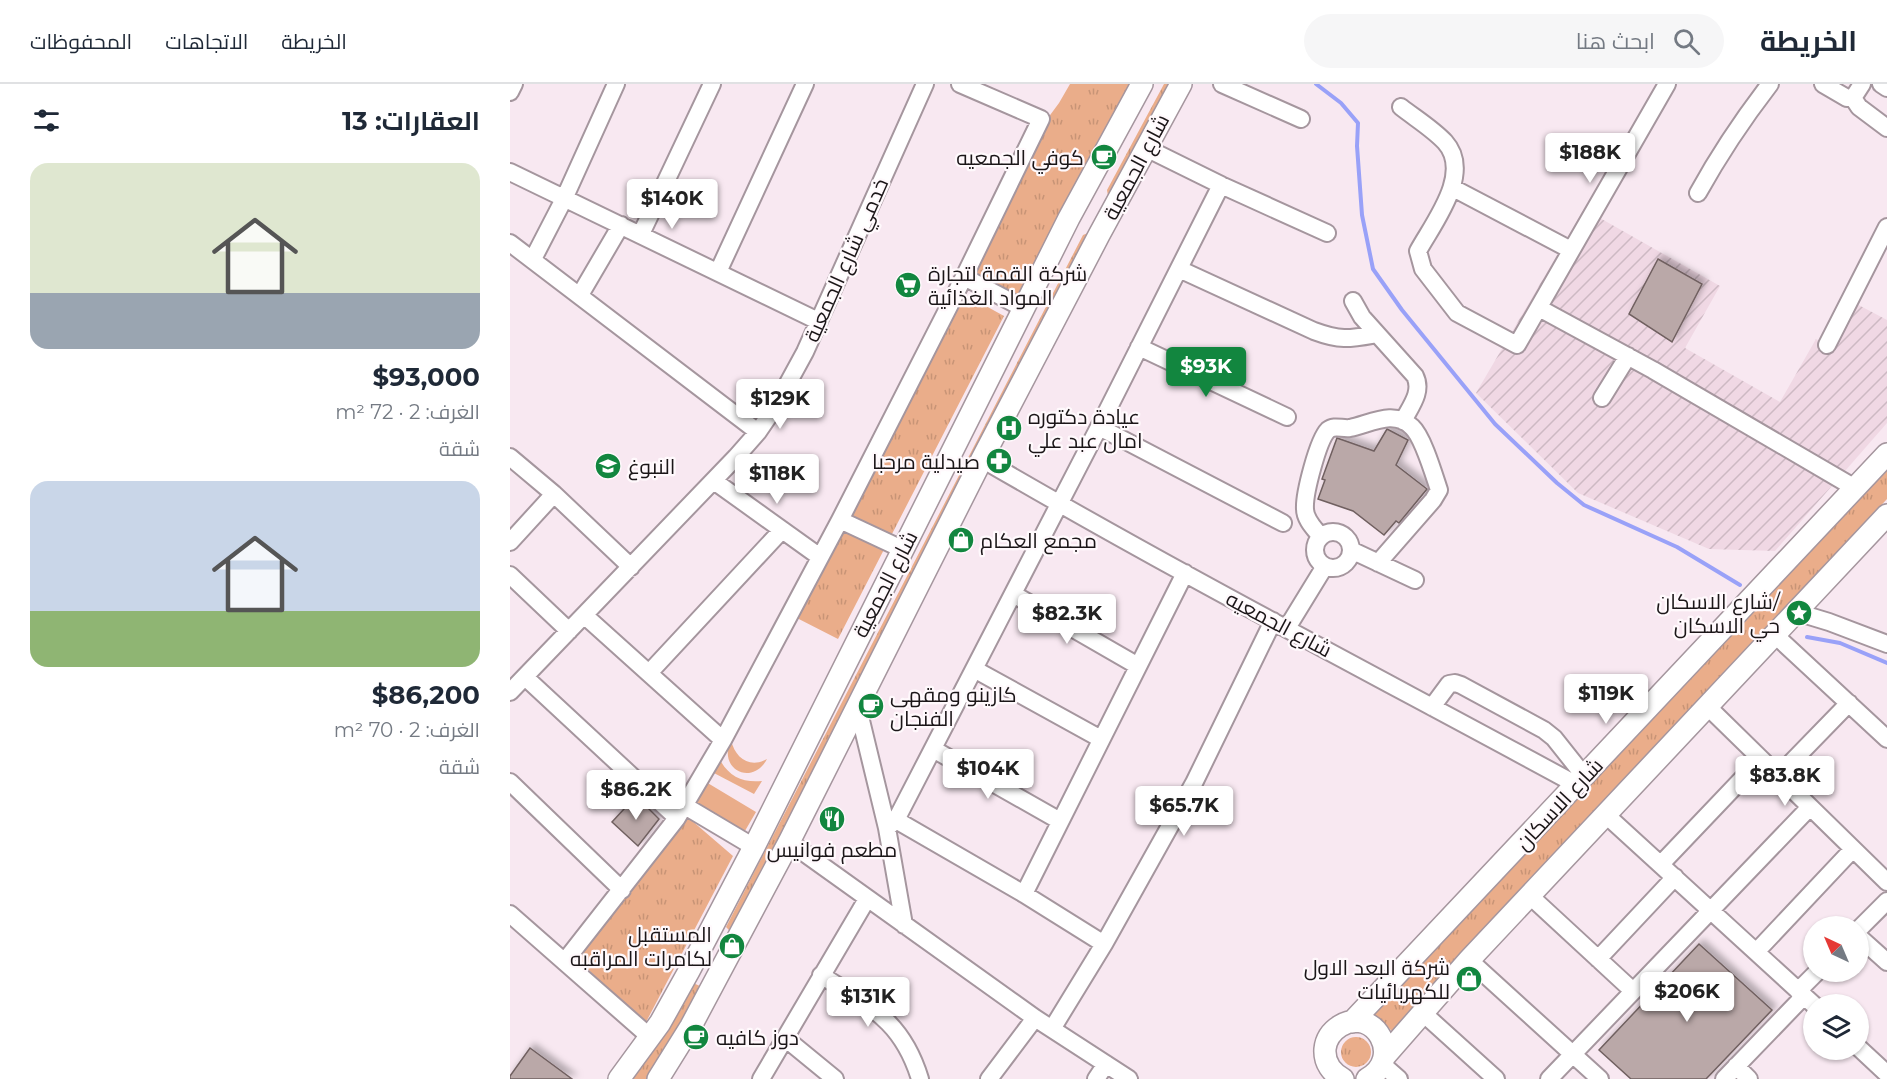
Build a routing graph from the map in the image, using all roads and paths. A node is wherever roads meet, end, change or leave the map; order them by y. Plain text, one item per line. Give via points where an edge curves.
1 (514, 84) edge
2 (616, 84) edge
3 (712, 84) edge
4 (805, 84) edge
5 (925, 84) edge
6 (960, 84) edge
7 (1142, 84) edge
8 (1181, 84) edge
9 (1222, 84) edge
10 (1667, 84) edge
11 (1770, 84) edge
12 (1823, 84) edge
13 (1862, 84) edge
14 (1881, 84) edge
15 (1887, 88) edge
16 (510, 92) edge
17 (1853, 98) junction
18 (1401, 107) dead end
19 (1301, 119) dead end
20 (1887, 128) edge
21 (1146, 148) junction
22 (510, 172) edge
23 (1089, 181) junction
24 (1221, 185) junction
25 (1453, 188) junction
26 (1698, 193) dead end
27 (564, 199) junction
28 (1118, 200) junction
29 (1067, 221) junction
30 (621, 225) junction
31 (1887, 227) edge
32 (1327, 233) dead end
33 (641, 234) junction
34 (1098, 236) junction
35 (510, 243) edge
36 (1571, 250) junction
37 (533, 260) junction
38 (1179, 269) junction
39 (718, 272) junction
40 (964, 277) junction
41 (580, 295) junction
42 (1353, 301) dead end
43 (1540, 304) junction
44 (1023, 308) junction
45 (818, 321) junction
46 (1377, 334) junction
47 (1827, 345) dead end
48 (1140, 347) junction
49 (1628, 356) junction
50 (1602, 398) dead end
51 (1287, 417) dead end
52 (1403, 421) junction
53 (1099, 427) junction
54 (758, 432) junction
55 (1887, 454) edge
56 (510, 457) edge
57 (982, 459) junction
58 (714, 481) junction
59 (1855, 488) junction
60 (554, 494) junction
61 (1059, 504) junction
62 (1887, 515) edge
63 (840, 520) junction
64 (1283, 523) dead end
65 (782, 530) junction
66 (1321, 537) junction
67 (510, 542) edge
68 (902, 549) junction
69 (1351, 550) junction
70 (820, 557) junction
71 (1378, 563) junction
72 (1325, 566) junction
73 (631, 567) junction
74 (1185, 573) junction
75 (510, 574) edge
76 (1415, 580) dead end
77 (1013, 594) junction
78 (1796, 612) junction
79 (584, 615) junction
80 (1280, 625) junction
81 (569, 631) junction
82 (1775, 634) junction
83 (1887, 644) edge
84 (1138, 666) junction
85 (975, 669) junction
86 (649, 673) junction
87 (525, 677) junction
88 (510, 692) edge
89 (1849, 703) junction
90 (857, 704) junction
91 (1432, 707) junction
92 (1708, 707) junction
93 (1101, 739) junction
94 (1887, 739) edge
95 (723, 740) junction
96 (933, 749) junction
97 (1761, 759) junction
98 (1778, 776) junction
99 (1581, 781) junction
100 (510, 782) edge
101 (1810, 807) junction
102 (681, 812) junction
103 (1605, 814) junction
104 (1060, 821) junction
105 (891, 824) junction
106 (789, 842) junction
107 (754, 847) junction
108 (1853, 849) junction
109 (1661, 864) junction
110 (1885, 875) edge
111 (1675, 877) junction
112 (622, 890) junction
113 (1024, 894) junction
114 (1529, 895) junction
115 (867, 899) junction
116 (1887, 901) edge
117 (1711, 910) junction
118 (510, 914) edge
119 (716, 919) junction
120 (1869, 919) edge
121 (904, 925) junction
122 (739, 934) junction
123 (1104, 944) junction
124 (1869, 946) edge
125 (1756, 952) junction
126 (1598, 959) junction
127 (1468, 960) junction
128 (565, 961) junction
129 (1887, 962) edge
130 (689, 971) junction
131 (821, 975) junction
132 (713, 985) junction
133 (1633, 992) junction
134 (1803, 996) edge
135 (1803, 1000) edge
136 (1423, 1012) junction
137 (1035, 1018) junction
138 (1352, 1022) junction
139 (1052, 1029) junction
140 (650, 1037) junction
141 (785, 1038) junction
142 (1573, 1054) junction
143 (1869, 1057) edge
144 (1383, 1060) junction
145 (1106, 1064) junction
146 (1736, 1066) junction
147 (1321, 1071) edge
148 (1887, 1074) edge
149 (619, 1079) edge
150 (658, 1079) edge
151 (761, 1079) edge
152 (835, 1079) edge
153 (920, 1079) edge
154 (980, 1079) edge
155 (989, 1079) edge
156 (1096, 1079) edge
157 (1129, 1079) edge
158 (1343, 1079) edge
159 (1367, 1079) edge
160 (1399, 1079) edge
161 (1496, 1079) edge
162 (1549, 1079) edge
163 (1600, 1079) edge
164 (1724, 1079) edge
165 (1749, 1079) edge

1 - 16 street
2 - 27 street
3 - 33 street
4 - 39 street
5 - 45 street, خدمي شارع الجمعية
6 - 40 street via 1041,119
7 - 23 main road, شارع الجمعية
8 - 21 main road, شارع الجمعية
9 - 19 street
10 - 36 street
11 - 26 street
12 - 17 street
13 - 17 street
14 - 15 street
17 - 20 street
18 - 25 street via 1445,142 1455,157
21 - 24 street
21 - 28 main road, شارع الجمعية
22 - 27 street
23 - 28 main road via 1099,197
23 - 29 main road, شارع الجمعية
24 - 32 street
24 - 38 street
25 - 36 street
25 - 43 street via 1418,251 1423,269 1457,313 1517,345
27 - 30 street
27 - 37 street
28 - 34 main road, شارع الجمعية
29 - 34 main road via 1086,222
29 - 44 main road, شارع الجمعية
30 - 33 street
30 - 41 street
31 - 47 street
33 - 39 street
34 - 57 main road, شارع الجمعية
35 - 37 street
36 - 43 street
37 - 41 street
38 - 46 street via 1333,338 1346,340
38 - 48 street
39 - 45 street
40 - 44 street
40 - 63 street
41 - 54 street
42 - 46 street
43 - 49 street
44 - 68 main road, شارع الجمعية
45 - 54 street, خدمي شارع الجمعية via 791,380
46 - 52 street via 1419,384
48 - 51 street
48 - 53 street
49 - 50 street
49 - 59 street
52 - 66 street via 1377,419 1328,431 1309,482 1305,510
52 - 71 street via 1411,426 1424,447 1439,490
53 - 61 street
53 - 64 street
54 - 58 street, خدمي شارع الجمعية
55 - 59 main road, شارع الاسكان
56 - 60 street
57 - 61 street, شارع الجمعيه
57 - 90 main road, شارع الجمعية
58 - 65 street
58 - 73 street, خدمي شارع الجمعية
59 - 99 main road, شارع الاسكان
60 - 67 street
60 - 73 street
61 - 74 street, شارع الجمعيه
61 - 77 street
62 - 78 main road, شارع الاسكان
63 - 68 street
63 - 70 street
65 - 70 street
65 - 86 street
66 - 69 street via 1330,532 1342,534
66 - 72 street via 1316,543 1316,555
68 - 107 main road, شارع الجمعية
69 - 71 street
69 - 72 street via 1344,564
70 - 95 street
71 - 76 street
72 - 80 street
73 - 79 street, خدمي شارع الجمعية
74 - 80 street, شارع الجمعيه
74 - 84 street
75 - 81 street
77 - 84 street
77 - 85 street
78 - 82 main road, شارع الاسكان
78 - 83 street
79 - 81 street, خدمي شارع الجمعية
79 - 86 street
80 - 91 street, شارع الجمعيه
80 - 123 street
81 - 87 street, خدمي شارع الجمعية
82 - 89 street
82 - 92 main road, شارع الاسكان
84 - 93 street
85 - 93 street
85 - 96 street
86 - 95 street
87 - 88 street, خدمي شارع الجمعية
87 - 102 street
89 - 94 street
89 - 98 street
90 - 105 street
90 - 106 main road, شارع الجمعية
91 - 99 street, شارع الجمعيه
91 - 99 street via 1449,684 1455,683 1544,730 1554,738
92 - 97 street
92 - 103 main road, شارع الاسكان
93 - 104 street
95 - 102 street
96 - 104 street
96 - 105 street
97 - 98 street
97 - 109 street
98 - 101 street
99 - 138 main road, شارع الاسكان
100 - 112 street
101 - 108 street
101 - 117 street
102 - 107 street
102 - 112 street
103 - 109 street
103 - 114 main road, شارع الاسكان
104 - 113 street
105 - 113 street
105 - 121 street
106 - 115 street
106 - 122 main road, شارع الجمعية
107 - 119 main road, شارع الجمعية
108 - 110 street
108 - 125 street
109 - 111 street
111 - 117 street
111 - 126 street
112 - 128 street
113 - 123 street
114 - 126 street
114 - 127 main road, شارع الاسكان
115 - 121 street
115 - 131 street
116 - 120 street
117 - 125 street
117 - 133 street
118 - 128 street
119 - 122 main road via 725,931
119 - 130 main road, شارع الجمعية
121 - 137 street
122 - 132 main road, شارع الجمعية
123 - 139 street
124 - 129 street
125 - 134 street
126 - 133 street
127 - 136 main road, شارع الاسكان
127 - 142 street
128 - 140 street
130 - 132 main road via 704,974
130 - 140 main road, شارع الجمعية
131 - 141 street
131 - 153 street via 888,1021 913,1058
132 - 150 main road, شارع الجمعية
133 - 142 street
135 - 146 street
136 - 144 main road, شارع الاسكان
136 - 161 street
137 - 139 street
137 - 155 street
138 - 144 main road via 1367,1024 1379,1034 1385,1049
138 - 147 main road, شارع الاسكان via 1338,1027 1328,1039
139 - 145 street
140 - 149 main road, شارع الجمعية
141 - 151 street
141 - 152 street
142 - 162 street
142 - 163 street
143 - 148 street
144 - 159 main road, شارع الاسكان via 1378,1071
144 - 160 street
145 - 156 street
145 - 157 street
146 - 164 street
146 - 165 street
147 - 158 main road
154 - 155 street

